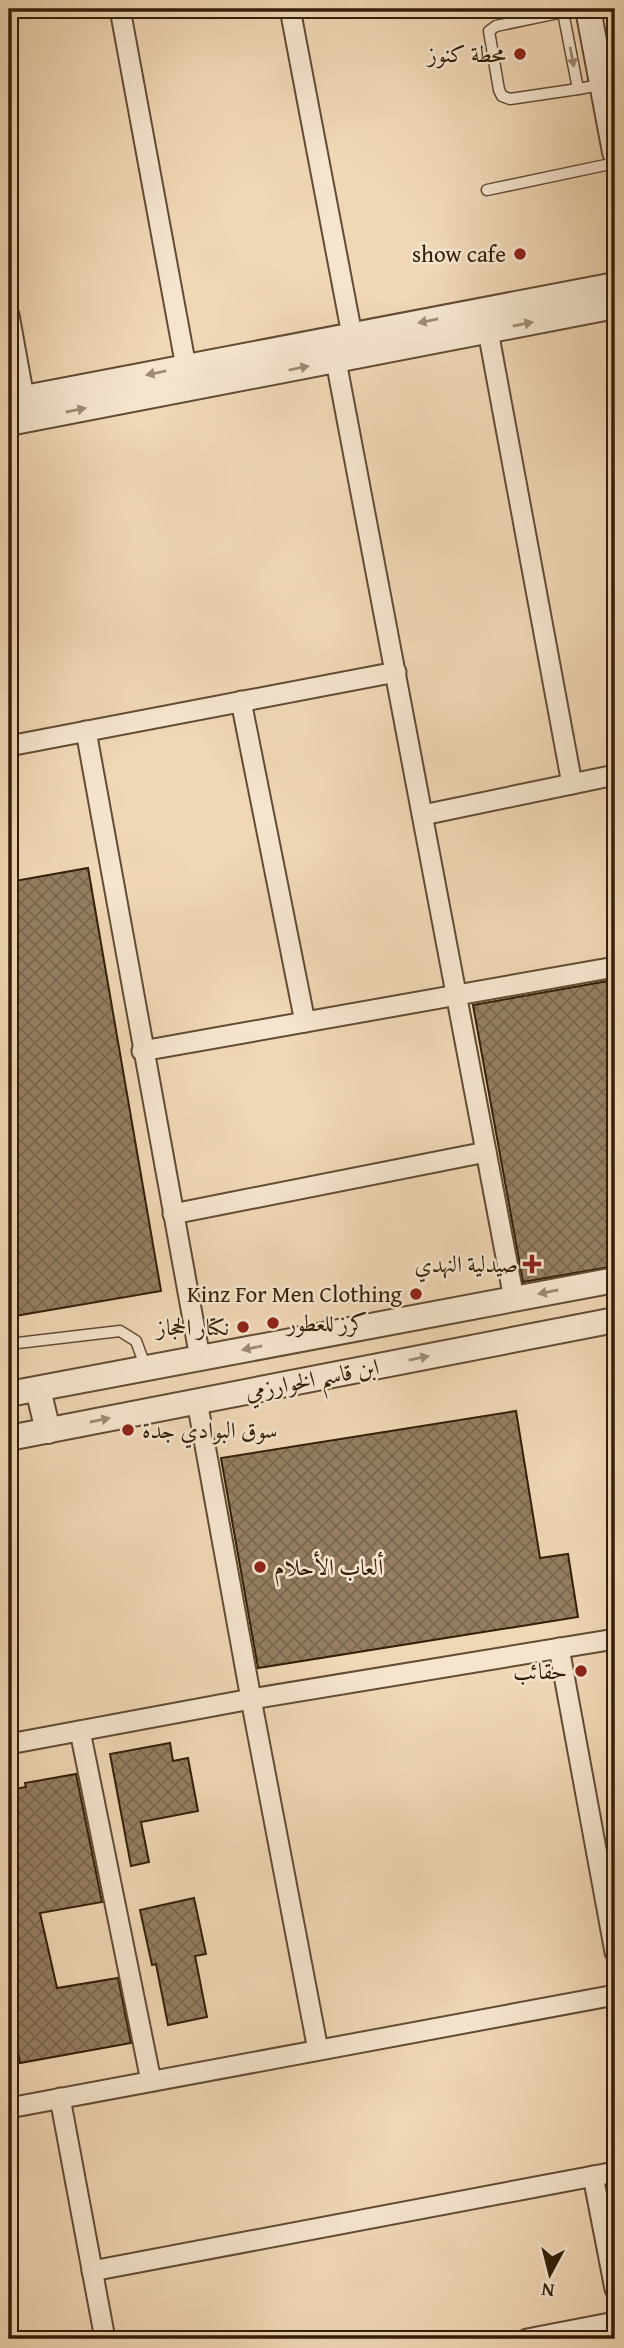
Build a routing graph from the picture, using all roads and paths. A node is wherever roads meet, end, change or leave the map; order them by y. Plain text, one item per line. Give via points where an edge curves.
1 (120, 9) edge
2 (290, 9) edge
3 (575, 10) edge
4 (590, 87) junction
5 (615, 152) edge
6 (615, 163) edge
7 (488, 190) dead end
8 (615, 285) edge
9 (615, 306) edge
10 (9, 315) edge
11 (488, 331) junction
12 (352, 335) junction
13 (336, 362) junction
14 (186, 367) junction
15 (16, 399) edge
16 (9, 423) edge
17 (396, 672) junction
18 (241, 701) junction
19 (86, 731) junction
20 (9, 746) edge
21 (615, 775) edge
22 (572, 784) junction
23 (423, 815) junction
24 (615, 967) edge
25 (457, 995) junction
26 (305, 1022) junction
27 (142, 1051) junction
28 (486, 1152) junction
29 (173, 1214) junction
30 (615, 1280) edge
31 (514, 1298) junction
32 (615, 1320) edge
33 (9, 1344) edge
34 (200, 1358) junction
35 (146, 1368) junction
36 (38, 1388) junction
37 (9, 1394) edge
38 (197, 1401) junction
39 (48, 1431) junction
40 (9, 1438) edge
41 (615, 1639) edge
42 (559, 1648) junction
43 (251, 1699) junction
44 (80, 1731) junction
45 (9, 1744) edge
46 (615, 1952) edge
47 (615, 1994) edge
48 (318, 2050) junction
49 (151, 2081) junction
50 (60, 2098) junction
51 (9, 2108) edge
52 (615, 2172) edge
53 (593, 2176) junction
54 (92, 2271) junction
55 (615, 2288) edge
56 (615, 2322) edge
57 (104, 2339) edge
58 (527, 2339) edge

1 - 14 street
2 - 12 street
3 -> 4 street
3 - 4 lane via 496,26 489,31 494,65 499,90 510,99
4 - 5 street
6 - 7 lane
8 -> 12 street
11 -> 9 street
10 - 15 street
11 - 13 street
11 - 22 street
12 - 14 street
16 -> 13 street
13 - 17 street
14 -> 15 street
17 - 18 street
17 - 23 street
18 - 19 street
18 - 26 street
19 - 20 street
19 - 27 street
21 - 22 street
22 - 23 street
23 - 25 street
24 - 25 street
25 - 26 street
25 - 28 street
26 - 27 street
27 - 29 street
28 - 29 street
28 - 31 street
29 - 34 street
30 -> 31 street, ابن قاسم الخوارزمي
31 -> 34 street, ابن قاسم الخوارزمي
38 -> 32 street, ابن قاسم الخوارزمي
33 - 35 lane via 120,1331 136,1341
34 - 35 street, ابن قاسم الخوارزمي
35 - 36 street, ابن قاسم الخوارزمي
36 - 37 street, ابن قاسم الخوارزمي
36 - 39 street
39 -> 38 street, ابن قاسم الخوارزمي
38 - 43 street
39 - 40 street, ابن قاسم الخوارزمي
41 - 42 street
42 - 43 street
42 - 46 street
43 - 44 street
43 - 48 street
44 - 45 street
44 - 49 street
47 - 48 street
48 - 49 street
49 - 50 street
50 - 51 street
50 - 54 street
52 - 53 street
53 - 54 street
53 - 55 street
54 - 57 street
56 - 58 street

